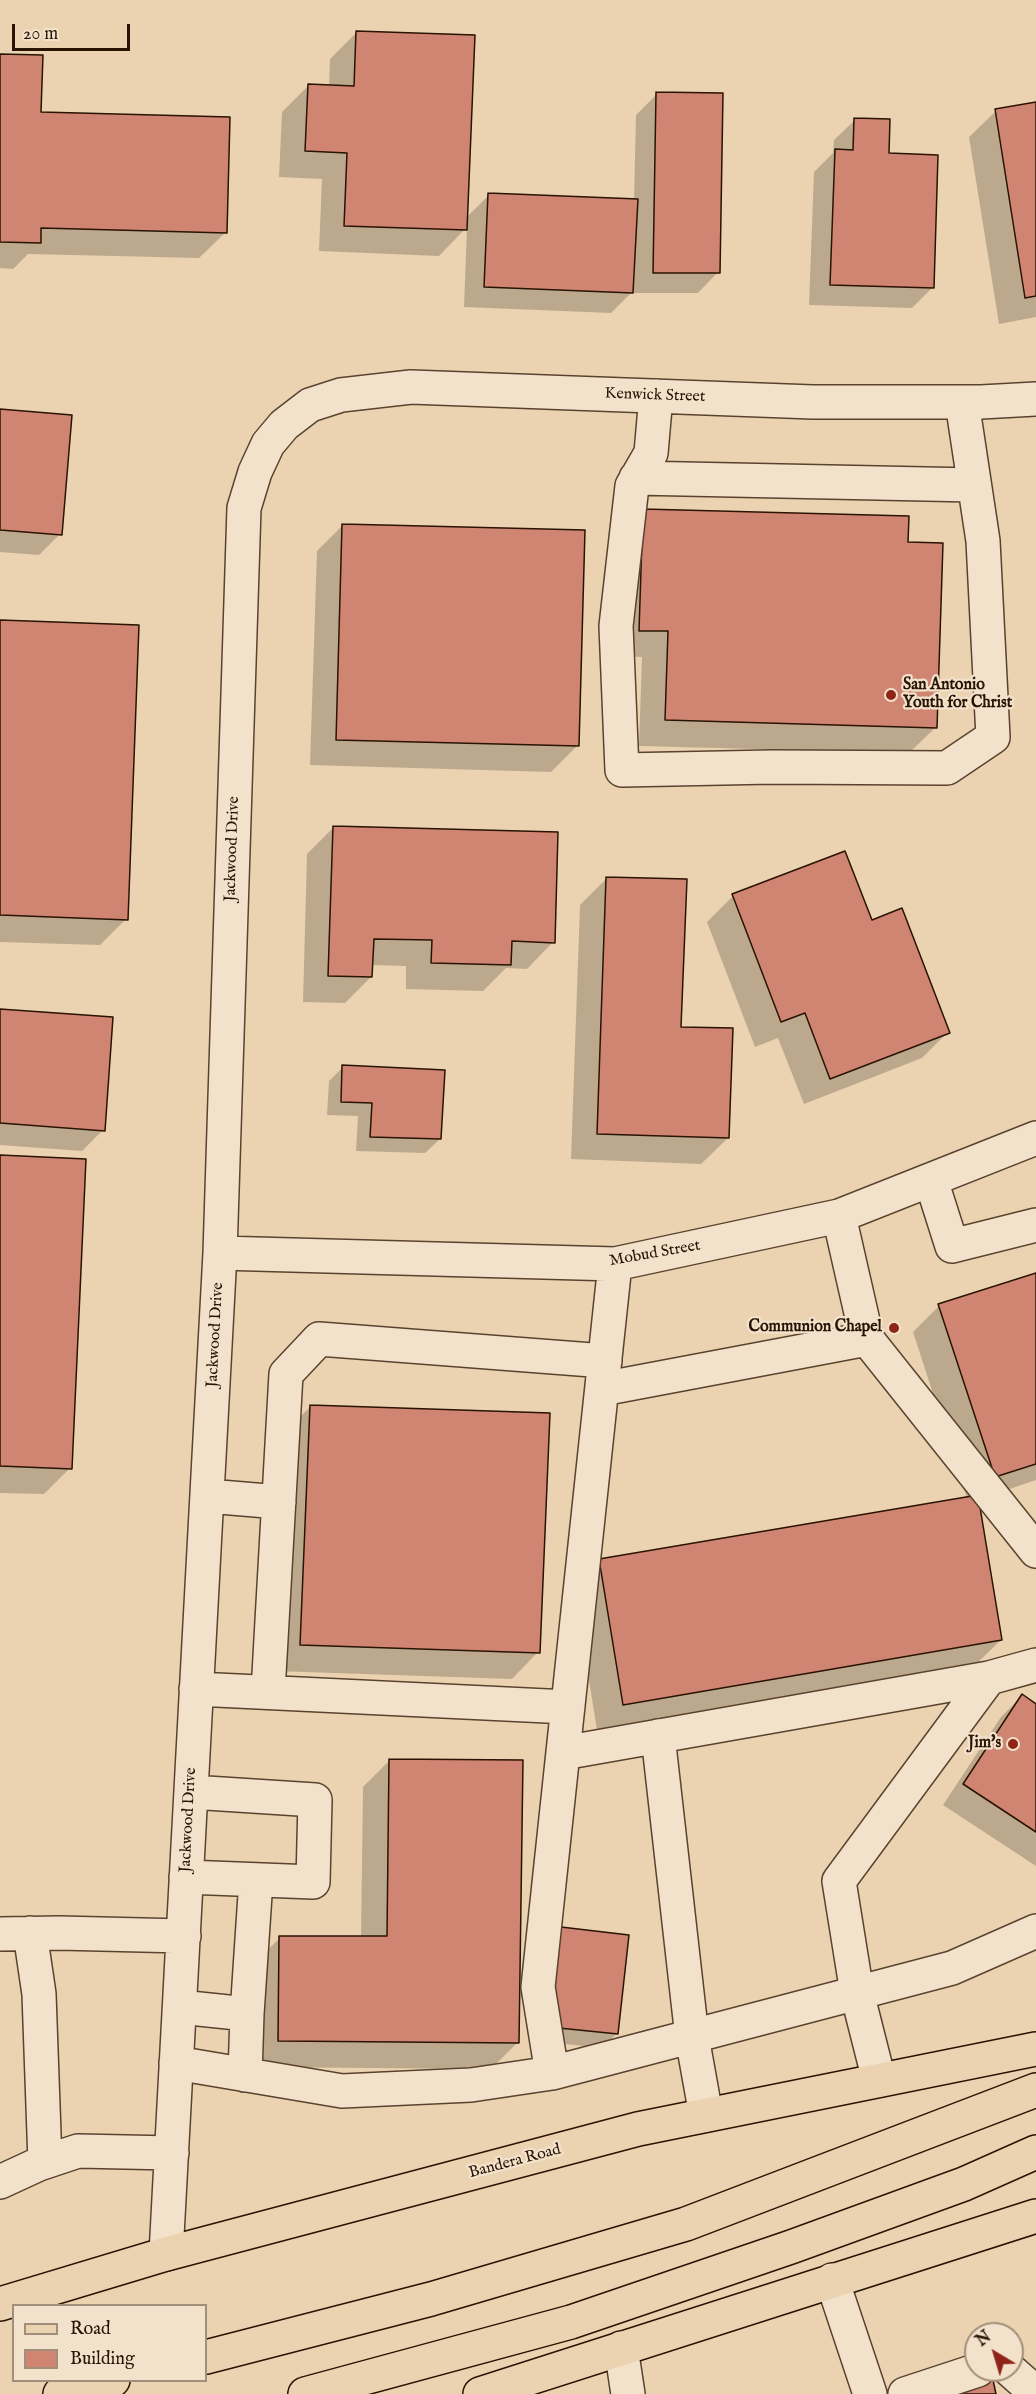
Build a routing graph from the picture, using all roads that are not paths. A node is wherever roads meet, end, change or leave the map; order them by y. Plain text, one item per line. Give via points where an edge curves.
1 (656, 396) junction
2 (1036, 399) edge
3 (962, 402) junction
4 (284, 426) joint
5 (636, 478) junction
6 (974, 484) junction
7 (1036, 1138) edge
8 (930, 1180) junction
9 (840, 1216) junction
10 (1036, 1225) edge
11 (220, 1253) junction
12 (615, 1264) junction
13 (867, 1338) junction
14 (603, 1375) junction
15 (208, 1496) junction
16 (279, 1502) junction
17 (1036, 1551) edge
18 (1036, 1665) edge
19 (989, 1678) junction
20 (196, 1689) junction
21 (268, 1692) junction
22 (568, 1707) junction
23 (658, 1736) junction
24 (563, 1753) junction
25 (191, 1792) junction
26 (186, 1877) junction
27 (256, 1880) junction
28 (1036, 1931) edge
29 (15, 1934) edge
30 (184, 1936) junction
31 (857, 1993) junction
32 (180, 2007) junction
33 (247, 2014) junction
34 (692, 2037) junction
35 (1036, 2049) edge
36 (177, 2063) junction
37 (552, 2073) junction
38 (245, 2074) junction
39 (879, 2080) junction
40 (1036, 2090) edge
41 (706, 2115) junction
42 (1036, 2152) edge
43 (172, 2153) junction
44 (45, 2162) junction
45 (0, 2182) edge
46 (1036, 2216) edge
47 (166, 2254) junction
48 (832, 2280) junction
49 (0, 2304) edge
50 (621, 2348) junction
51 (207, 2357) edge
52 (964, 2375) edge
53 (105, 2382) edge
54 (1024, 2382) edge
55 (1036, 2393) edge
56 (60, 2394) edge
57 (305, 2394) edge
58 (480, 2394) edge
59 (628, 2394) edge
60 (870, 2394) edge
61 (905, 2394) edge

1 - 3 street, Kenwick Street
1 - 4 street, Kenwick Street via 411,387 340,395 310,405
1 - 5 street via 651,453
2 - 3 street, Kenwick Street
3 - 6 street
4 - 11 street, Jackwood Drive via 268,444 244,507
5 - 6 street
5 - 6 street via 616,626 622,770 947,768 993,737 983,541
7 - 8 street, Mobud Street
8 - 9 street, Mobud Street
8 - 10 street via 952,1246
9 - 12 street, Mobud Street
9 - 13 street
11 - 12 street, Mobud Street
11 - 15 street, Jackwood Drive
12 - 14 street
13 - 14 street
13 - 17 street
14 - 16 street via 319,1339 286,1374
14 - 22 street
15 - 16 street
15 - 20 street, Jackwood Drive
16 - 21 street
18 - 19 street
19 - 23 street
19 - 31 street via 839,1881
20 - 21 street
20 - 25 street, Jackwood Drive
21 - 22 street
22 - 24 street
23 - 24 street
23 - 34 street
24 - 37 street via 538,1987
25 - 26 street, Jackwood Drive
25 - 27 street via 315,1800 313,1882
26 - 27 street
26 - 30 street, Jackwood Drive
27 - 33 street
28 - 31 street via 952,1968
29 - 30 street
29 - 44 street via 39,1994
30 - 32 street, Jackwood Drive
31 - 34 street
31 - 39 street
32 - 33 street
32 - 36 street, Jackwood Drive
33 - 38 street
34 - 37 street
34 - 41 street
35 - 39 main road, Bandera Road
36 - 38 street
36 - 43 street, Jackwood Drive
37 - 38 street via 471,2085 342,2091
39 - 41 main road, Bandera Road
40 - 51 main road via 686,2224 431,2300
41 - 47 main road, Bandera Road via 638,2129
42 - 57 main road via 964,2184 813,2240 571,2322
43 - 44 street via 78,2151
43 - 47 street, Jackwood Drive
44 - 45 street
46 - 48 main road
47 - 49 main road, Bandera Road
48 - 50 main road
48 - 60 street
50 - 58 main road
50 - 59 street
52 - 61 street
53 - 56 main road
54 - 55 street

